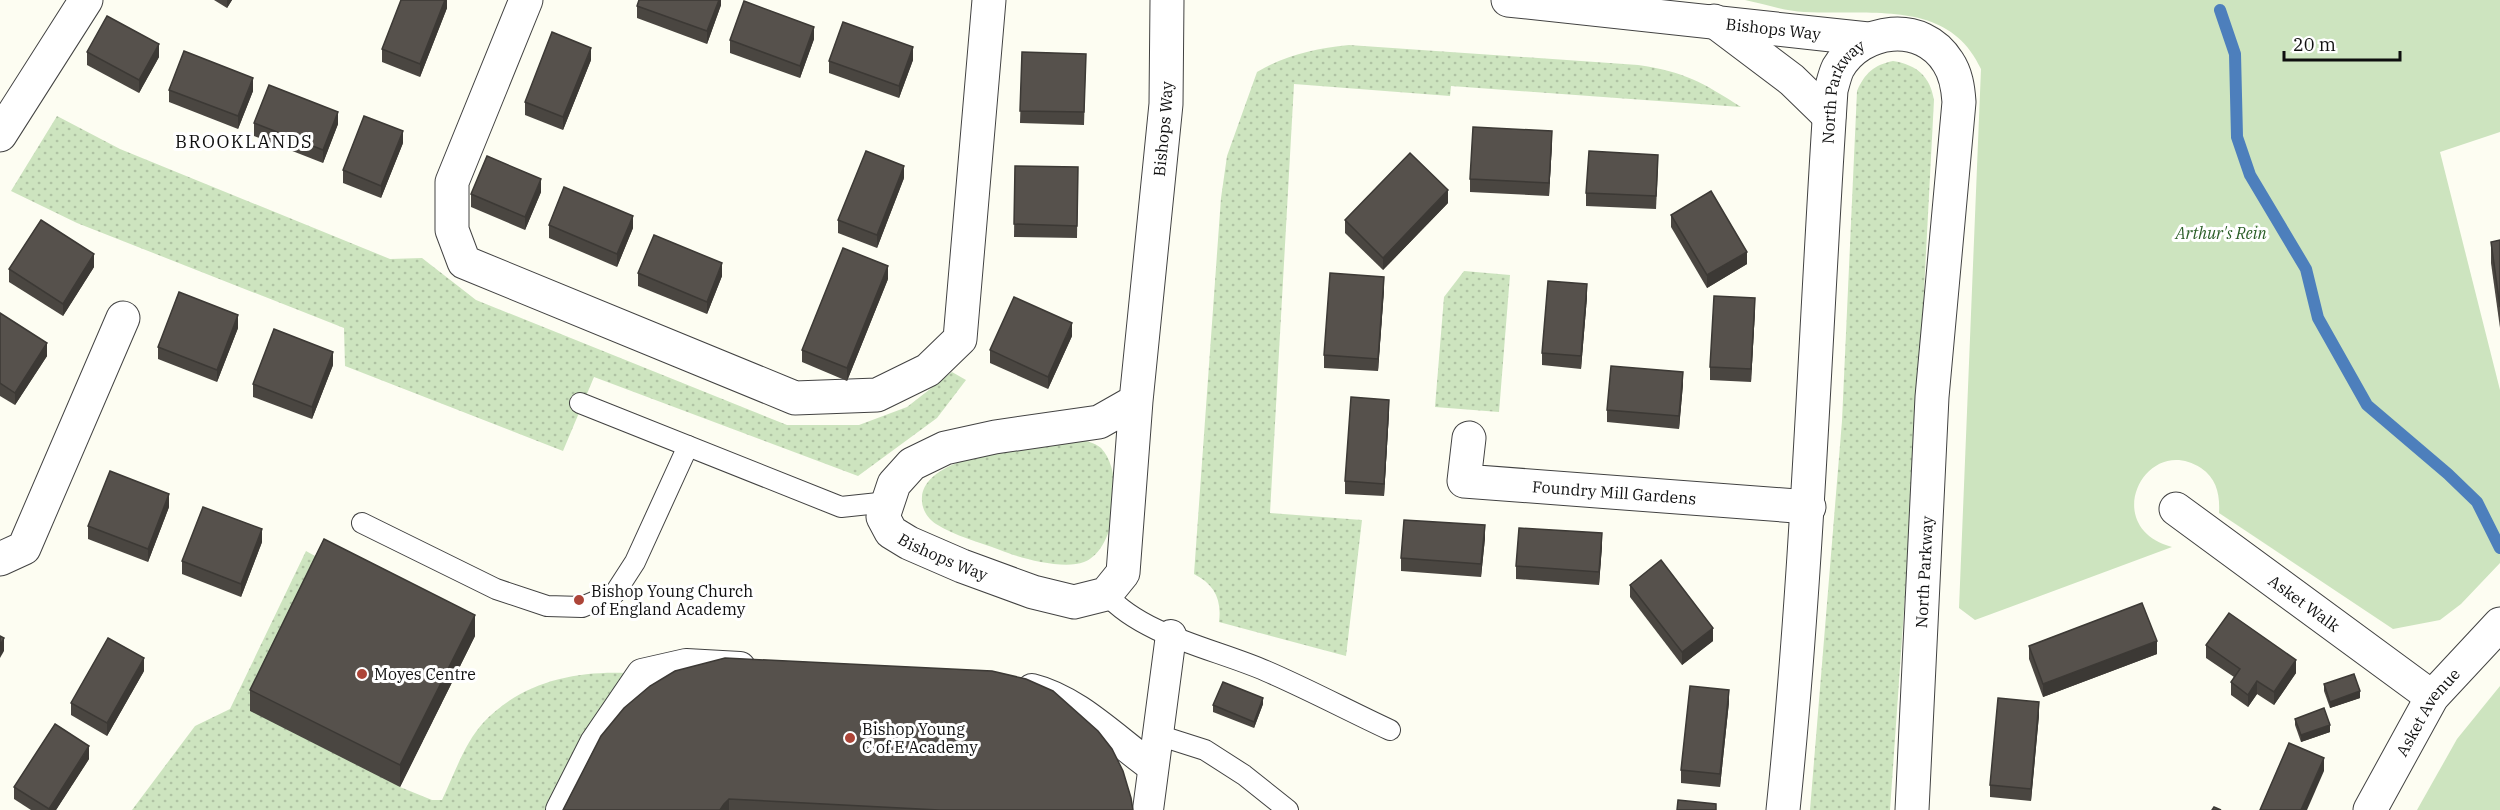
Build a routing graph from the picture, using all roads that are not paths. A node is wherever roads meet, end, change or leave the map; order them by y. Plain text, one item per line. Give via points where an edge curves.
1 (86, 0) edge
2 (526, 0) edge
3 (989, 0) edge
4 (1167, 0) edge
5 (1508, 0) edge
6 (1714, 21) junction
7 (1868, 39) junction
8 (1829, 116) junction
9 (0, 135) edge
10 (123, 318) dead end
11 (1136, 401) junction
12 (580, 403) dead end
13 (1469, 438) dead end
14 (687, 446) junction
15 (888, 502) junction
16 (1809, 507) junction
17 (2176, 509) dead end
18 (363, 523) dead end
19 (0, 559) edge
20 (1106, 594) junction
21 (2500, 624) edge
22 (1171, 635) junction
23 (769, 668) edge
24 (1002, 681) edge
25 (2432, 697) junction
26 (1390, 730) dead end
27 (1158, 735) junction
28 (1153, 767) junction
29 (561, 810) edge
30 (1148, 810) edge
31 (1287, 810) edge
32 (1783, 810) edge
33 (1912, 810) edge
34 (2370, 810) edge

1 - 9 street
2 - 3 street via 452,182 452,230 464,262 795,399 877,395 928,370 960,339
4 - 11 street, Bishops Way via 1166,105
5 - 6 street, Bishops Way
6 - 7 street, Bishops Way
6 - 8 street, Bishops Way via 1792,80
7 - 8 street, North Parkway via 1851,51 1837,69
7 - 33 street, North Parkway via 1890,33 1912,36 1932,45 1947,60 1957,80 1959,102 1932,397
8 - 16 street, North Parkway
10 - 19 street via 24,548
11 - 15 street via 1099,422 945,448 912,464 894,484
11 - 20 street, Bishops Way via 1123,573
12 - 14 lane
13 - 16 street, Foundry Mill Gardens via 1464,481
14 - 15 lane via 841,507
14 - 18 lane via 635,562 615,593 582,606 547,606 496,589
15 - 20 street, Bishops Way via 883,516 891,532 962,566 1033,592 1074,602
16 - 32 street, North Parkway
17 - 25 street, Asket Walk
20 - 22 lane via 1130,615
21 - 25 street, Asket Avenue
22 - 26 lane via 1266,670
22 - 27 street
23 - 29 street via 686,664 642,674 595,742
24 - 28 street via 1044,692 1089,716
25 - 34 street, Asket Avenue
27 - 28 street
27 - 31 lane via 1205,750
28 - 30 street

